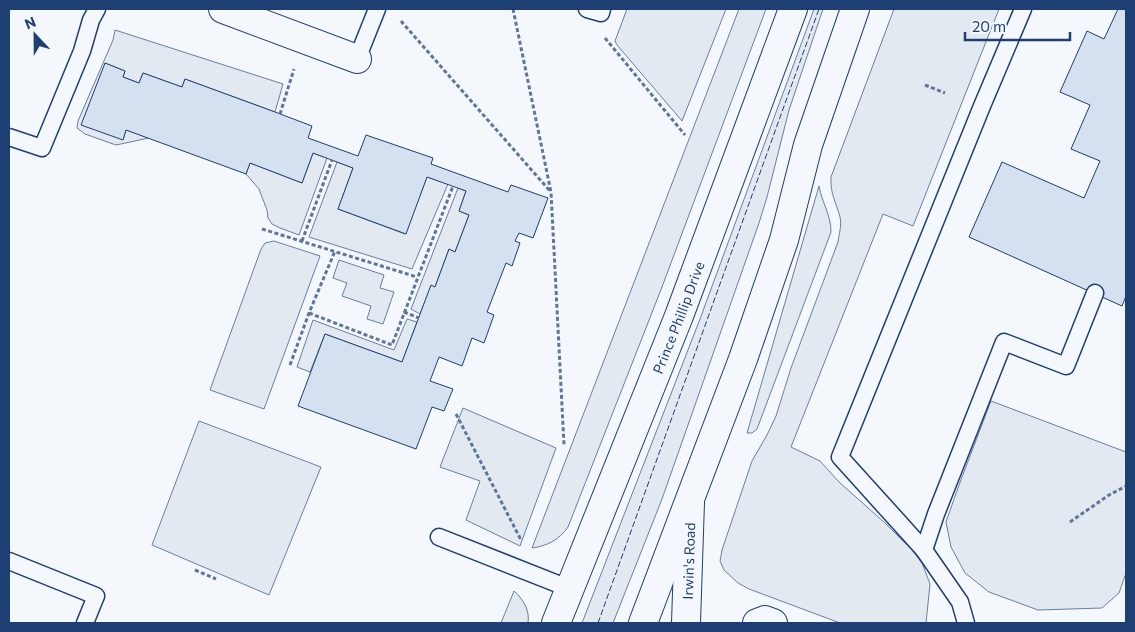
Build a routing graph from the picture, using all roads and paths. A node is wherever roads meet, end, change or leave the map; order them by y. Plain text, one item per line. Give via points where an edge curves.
1 (97, 9) edge
2 (223, 9) edge
3 (377, 9) edge
4 (513, 9) edge
5 (793, 9) edge
6 (855, 9) edge
7 (1023, 9) edge
8 (597, 10) edge
9 (398, 16) dead end
10 (304, 39) junction
11 (357, 59) joint
12 (925, 85) dead end
13 (946, 93) dead end
14 (280, 114) dead end
15 (684, 135) dead end
16 (9, 137) edge
17 (332, 160) dead end
18 (453, 186) dead end
19 (551, 192) junction
20 (262, 229) dead end
21 (302, 241) junction
22 (335, 251) junction
23 (417, 277) junction
24 (1095, 293) dead end
25 (404, 312) junction
26 (309, 313) junction
27 (419, 318) dead end
28 (290, 365) dead end
29 (456, 414) dead end
30 (564, 445) dead end
31 (1126, 486) edge
32 (690, 498) junction
33 (1070, 522) dead end
34 (439, 537) dead end
35 (524, 547) dead end
36 (924, 550) junction
37 (9, 560) edge
38 (195, 570) dead end
39 (216, 579) dead end
40 (568, 588) junction
41 (690, 622) edge
42 (85, 623) edge
43 (556, 623) edge
44 (642, 623) edge
45 (757, 623) edge
46 (773, 623) edge
47 (966, 623) edge

1 - 16 lane via 42,148
2 - 10 main road
3 - 11 lane
4 - 19 path
5 - 40 main road, Prince Phillip Drive via 679,316
6 - 32 main road via 808,145 784,240
7 - 36 lane via 840,457
8 - 15 path via 604,37
9 - 19 path
10 - 11 main road
10 - 14 path
12 - 13 path
17 - 21 path
18 - 23 path
19 - 30 path
20 - 21 path
21 - 22 path
22 - 23 path
22 - 26 path
23 - 25 path
24 - 36 lane via 1066,366 1004,342
25 - 26 path via 392,345
25 - 27 path
26 - 28 path
29 - 35 path
31 - 33 path
32 - 41 main road, Irwin's Road
32 - 44 main road
34 - 40 lane
36 - 47 lane via 960,602
37 - 42 lane via 96,596
38 - 39 path
40 - 43 main road, Prince Phillip Drive
45 - 46 main road via 765,620

